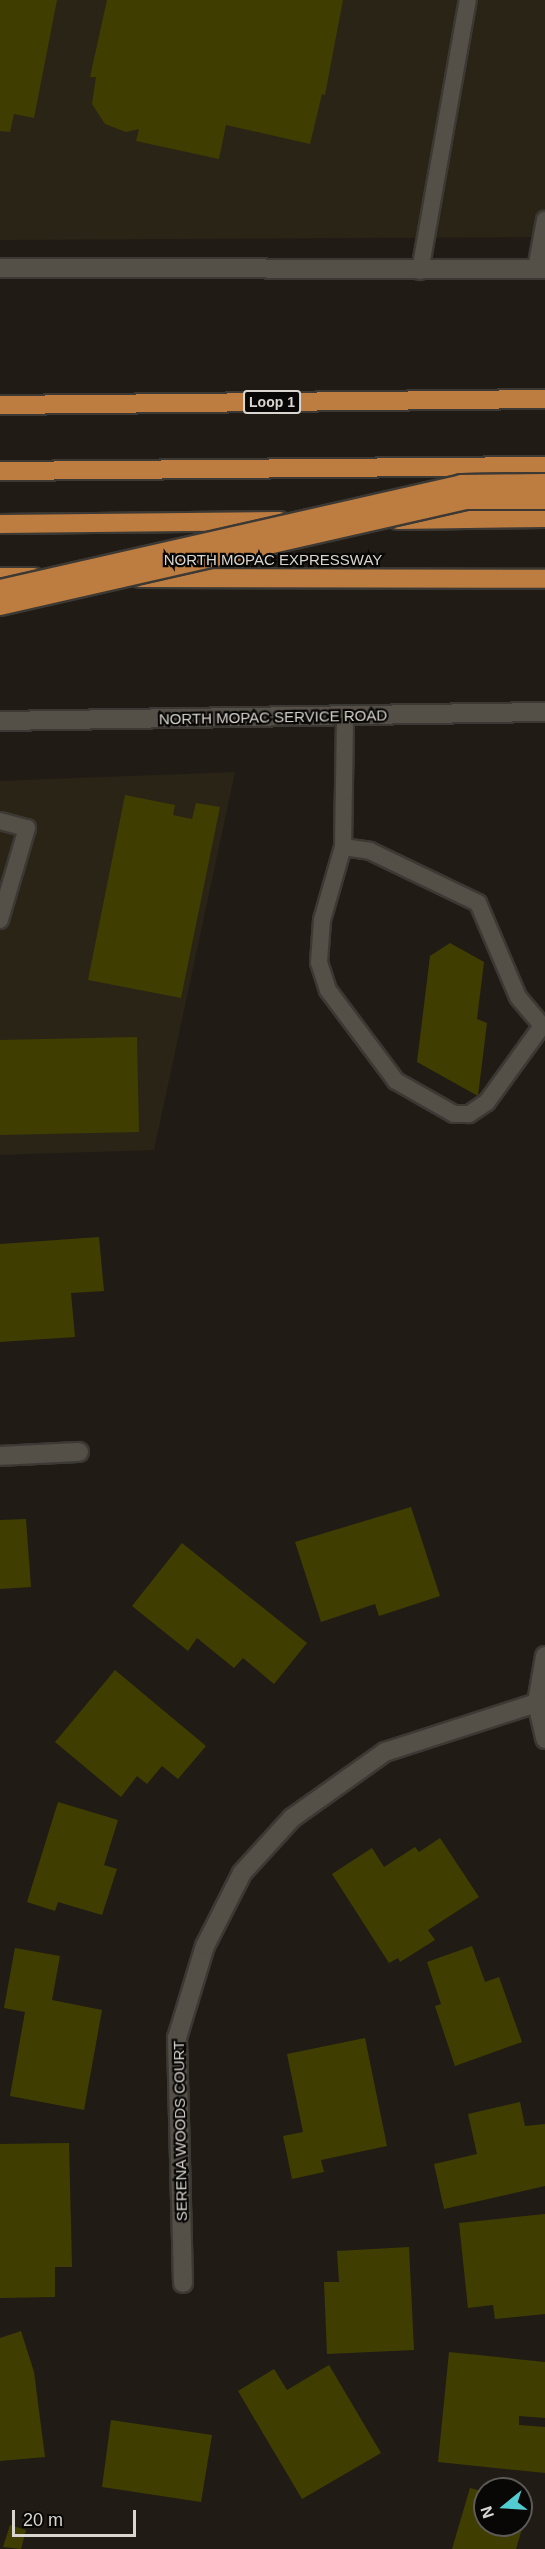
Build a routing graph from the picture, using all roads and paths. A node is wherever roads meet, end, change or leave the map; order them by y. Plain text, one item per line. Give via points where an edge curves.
1 (468, 0) edge
2 (545, 220) edge
3 (0, 268) edge
4 (541, 269) edge
5 (420, 271) junction
6 (545, 399) edge
7 (0, 405) edge
8 (545, 466) edge
9 (0, 471) edge
10 (545, 483) edge
11 (545, 500) edge
12 (545, 518) edge
13 (0, 524) edge
14 (0, 577) edge
15 (545, 579) edge
16 (0, 589) edge
17 (0, 606) edge
18 (545, 712) edge
19 (345, 716) junction
20 (0, 721) edge
21 (0, 821) edge
22 (343, 847) junction
23 (0, 920) edge
24 (544, 1026) edge
25 (79, 1452) dead end
26 (0, 1456) edge
27 (545, 1656) edge
28 (537, 1703) junction
29 (545, 1738) edge
30 (183, 2283) dead end

1 - 5 lane
2 - 4 lane
3 - 5 main road
4 - 5 main road
6 - 7 highway, Loop 1
8 - 9 highway
10 - 16 highway, bridge via 461,484
11 - 17 highway, bridge via 465,500
12 - 13 highway
14 - 15 highway, NORTH MOPAC EXPRESSWAY
18 - 19 main road, NORTH MOPAC SERVICE ROAD
19 - 20 main road, NORTH MOPAC SERVICE ROAD
19 - 22 lane
21 - 23 lane via 27,828
22 - 24 lane via 370,851 478,903 518,997
22 - 24 lane via 322,920 319,962 328,990 396,1081 454,1114 470,1114 487,1101
25 - 26 main road
27 - 28 main road
28 - 29 main road
28 - 30 main road, SERENA WOODS COURT via 385,1752 292,1818 242,1873 205,1946 177,2038

